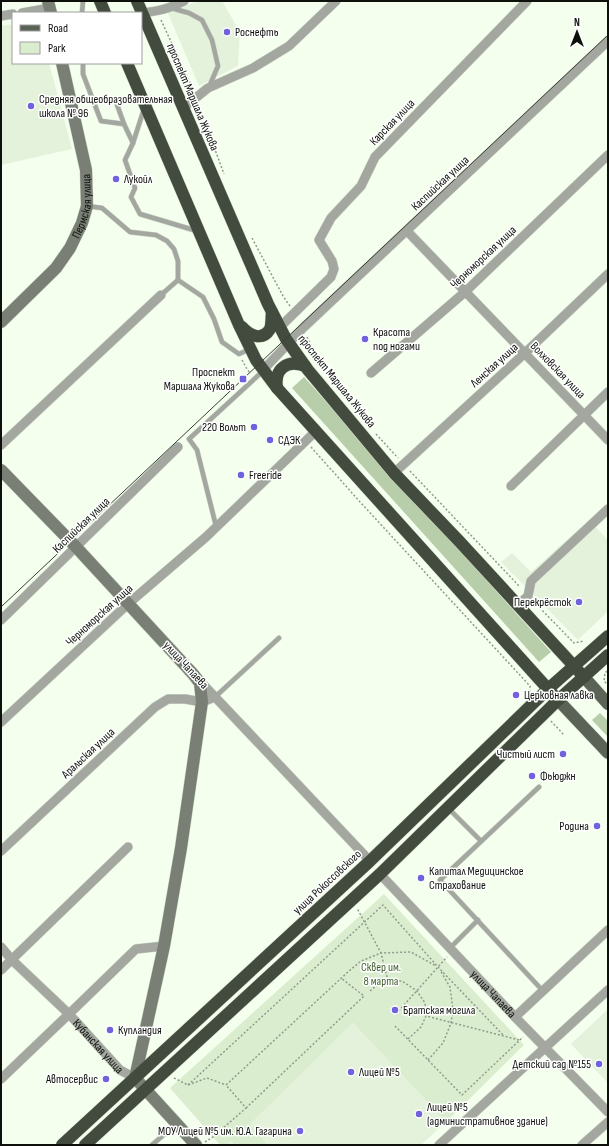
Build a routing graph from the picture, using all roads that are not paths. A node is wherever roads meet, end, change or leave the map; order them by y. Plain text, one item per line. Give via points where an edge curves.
1 (83, 1) edge
2 (100, 1) edge
3 (137, 1) edge
4 (184, 1) edge
5 (336, 1) edge
6 (527, 1) edge
7 (50, 7) edge
8 (171, 8) junction
9 (27, 12) edge
10 (82, 12) edge
11 (105, 12) edge
12 (141, 12) edge
13 (12, 14) edge
14 (142, 14) edge
15 (1, 16) edge
16 (608, 41) edge
17 (62, 64) edge
18 (83, 64) edge
19 (127, 64) edge
20 (208, 88) junction
21 (115, 99) dead end
22 (145, 105) junction
23 (183, 108) junction
24 (124, 124) junction
25 (133, 143) junction
26 (608, 155) edge
27 (87, 206) junction
28 (198, 231) junction
29 (407, 231) junction
30 (608, 274) edge
31 (178, 280) junction
32 (465, 292) junction
33 (161, 295) joint
34 (272, 312) junction
35 (1, 322) edge
36 (239, 325) junction
37 (279, 328) junction
38 (288, 343) junction
39 (251, 348) junction
40 (525, 353) junction
41 (305, 366) junction
42 (371, 373) dead end
43 (259, 375) junction
44 (277, 388) junction
45 (608, 392) edge
46 (584, 415) junction
47 (316, 431) junction
48 (608, 440) edge
49 (1, 446) edge
50 (178, 447) dead end
51 (1, 470) edge
52 (394, 472) junction
53 (511, 486) dead end
54 (608, 509) edge
55 (217, 528) junction
56 (76, 548) junction
57 (129, 603) junction
58 (518, 605) junction
59 (1, 620) edge
60 (608, 636) edge
61 (279, 638) dead end
62 (608, 656) edge
63 (574, 666) junction
64 (193, 674) junction
65 (584, 677) junction
66 (548, 689) junction
67 (215, 697) junction
68 (558, 700) junction
69 (202, 702) junction
70 (608, 704) edge
71 (1, 722) edge
72 (608, 753) edge
73 (539, 787) dead end
74 (448, 808) junction
75 (481, 841) junction
76 (128, 847) dead end
77 (1, 851) edge
78 (370, 861) junction
79 (380, 874) junction
80 (478, 920) junction
81 (608, 930) edge
82 (164, 946) junction
83 (1, 947) edge
84 (450, 948) junction
85 (12, 960) junction
86 (1, 970) edge
87 (608, 990) edge
88 (543, 991) junction
89 (69, 1014) junction
90 (515, 1018) junction
91 (546, 1048) junction
92 (135, 1078) junction
93 (1, 1079) edge
94 (146, 1090) junction
95 (608, 1112) edge
96 (608, 1122) edge
97 (176, 1124) junction
98 (62, 1145) edge
99 (85, 1145) edge
100 (152, 1145) edge
101 (196, 1145) edge
102 (439, 1145) edge
103 (582, 1145) edge

1 - 10 lane
2 - 11 highway
3 - 12 highway, проспект Маршала Жукова
4 - 8 street
5 - 20 street via 289,46 253,68
6 - 37 street, Карская улица via 375,157 361,186 331,218 319,240 332,261 334,269 331,277
7 - 9 street
8 - 14 street
8 - 20 lane via 202,20 212,40 218,66
13 - 15 street
14 - 23 highway, проспект Маршала Жукова
16 - 29 street, Каспийская улица
17 - 27 street, Пермская улица via 86,170
18 - 24 lane via 83,74 101,122
19 - 22 highway
20 - 23 street
21 - 24 lane
22 - 25 lane
22 - 28 highway
23 - 34 highway, проспект Маршала Жукова
24 - 25 lane
25 - 28 lane via 125,160 135,188 132,197 140,214
26 - 32 street, Черноморская улица
27 - 31 lane via 102,208 130,232 156,235 167,241 178,261
27 - 35 street, Пермская улица via 70,248 56,268
28 - 36 highway
29 - 32 street, Волховская улица
29 - 38 street, Каспийская улица
30 - 40 street, Ленская улица
31 - 33 lane
31 - 39 lane via 203,297 222,342 239,354
32 - 40 street, Волховская улица
32 - 42 street, Черноморская улица
33 - 49 street
34 - 36 highway via 269,329 264,335 256,337
34 - 37 highway, проспект Маршала Жукова
36 - 39 highway
37 - 38 highway, проспект Маршала Жукова
38 - 41 highway, проспект Маршала Жукова
38 - 43 street, Каспийская улица
39 - 43 highway
40 - 46 street, Волховская улица
40 - 52 street, Ленская улица
41 - 44 highway via 297,363 283,367 278,373
41 - 52 highway, проспект Маршала Жукова
43 - 44 highway
43 - 55 lane via 189,439 197,450
44 - 47 highway
45 - 46 street
46 - 48 street, Волховская улица
46 - 53 street
47 - 55 street, Черноморская улица
47 - 66 highway
50 - 56 street, Каспийская улица
51 - 56 street, улица Чапаева
52 - 58 highway, проспект Маршала Жукова
54 - 58 street via 531,581 528,596
55 - 57 street, Черноморская улица
56 - 57 street, улица Чапаева
56 - 59 street, Каспийская улица
57 - 64 street, улица Чапаева
57 - 71 street, Черноморская улица
58 - 63 highway, проспект Маршала Жукова
60 - 63 highway, улица Рокоссовского
61 - 67 lane
62 - 65 highway
63 - 65 highway, проспект Маршала Жукова
63 - 66 highway, улица Рокоссовского
64 - 67 street, улица Чапаева
64 - 69 street via 200,682
65 - 68 highway
65 - 70 main road
66 - 68 highway
66 - 78 highway, улица Рокоссовского
67 - 69 street
67 - 78 street, улица Чапаева
68 - 72 main road
68 - 74 highway
69 - 77 street, Аральская улица via 168,699 155,706
69 - 82 street
73 - 75 lane
74 - 75 lane
74 - 79 highway
75 - 80 lane via 440,880
76 - 85 street
78 - 92 highway, улица Рокоссовского
79 - 84 street, улица Чапаева
79 - 94 highway
80 - 84 lane
80 - 88 lane
81 - 88 street
82 - 89 street via 136,949
82 - 92 street
83 - 85 street, Кубанская улица
84 - 90 street, улица Чапаева
85 - 86 street
85 - 89 street, Кубанская улица
87 - 91 street
88 - 90 street
89 - 92 street, Кубанская улица via 120,1070
89 - 93 street
90 - 91 street, улица Чапаева
91 - 95 street, улица Чапаева
91 - 102 street
92 - 94 street, Кубанская улица
92 - 98 highway, улица Рокоссовского
94 - 97 street, Кубанская улица
94 - 99 highway
96 - 103 street
97 - 100 lane
97 - 101 street, Кубанская улица

